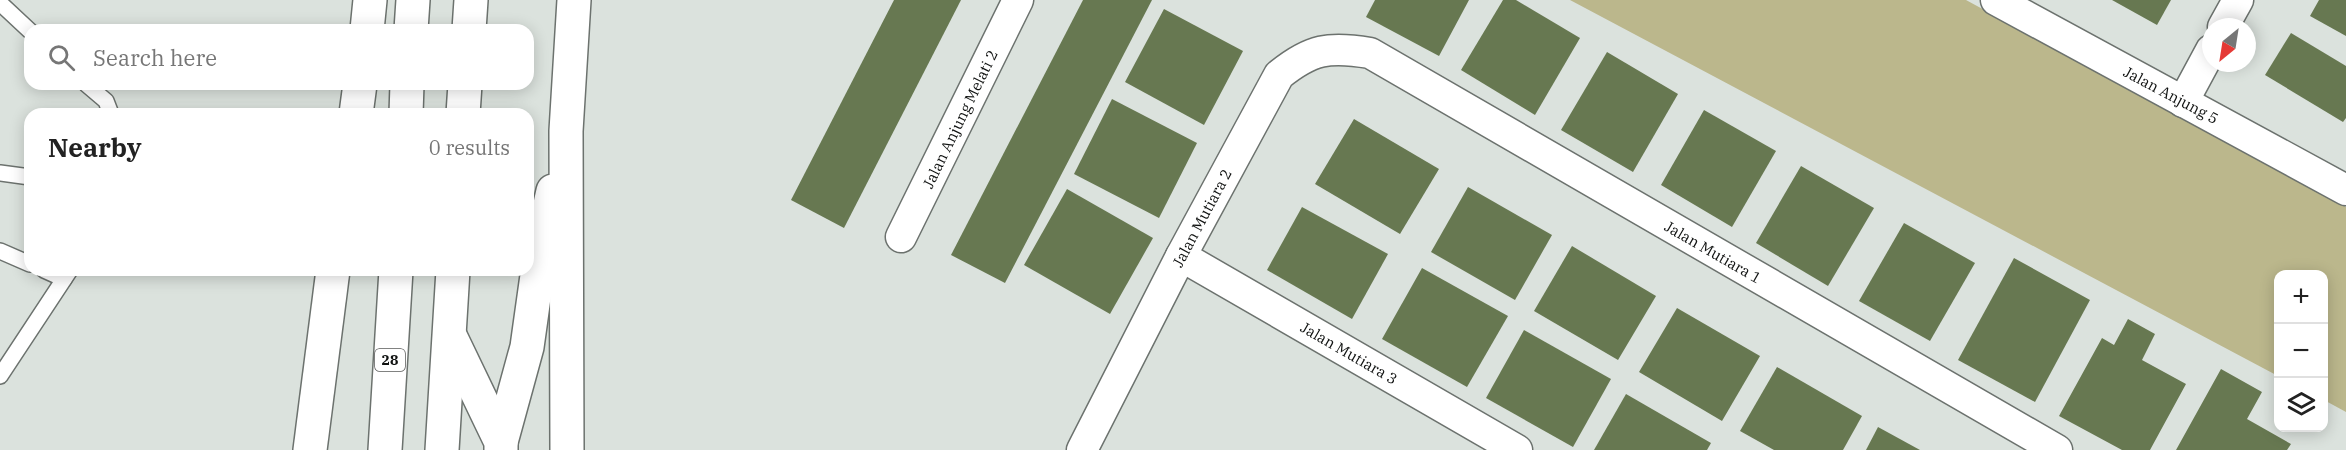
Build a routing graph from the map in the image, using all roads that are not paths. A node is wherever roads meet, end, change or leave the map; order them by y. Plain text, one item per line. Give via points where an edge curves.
1 (370, 0) edge
2 (413, 0) edge
3 (471, 0) edge
4 (574, 0) edge
5 (1018, 0) edge
6 (1996, 0) edge
7 (2238, 0) edge
8 (0, 3) edge
9 (2228, 18) edge
10 (367, 24) edge
11 (411, 24) edge
12 (469, 24) edge
13 (24, 26) edge
14 (1370, 53) joint
15 (2202, 67) edge
16 (93, 90) edge
17 (359, 90) edge
18 (407, 90) edge
19 (465, 90) edge
20 (2183, 102) junction
21 (109, 108) edge
22 (357, 108) edge
23 (406, 108) edge
24 (463, 108) edge
25 (566, 131) junction
26 (0, 173) edge
27 (24, 176) edge
28 (2346, 190) edge
29 (901, 237) dead end
30 (0, 251) edge
31 (1181, 256) junction
32 (24, 261) edge
33 (66, 276) edge
34 (332, 276) edge
35 (396, 276) edge
36 (453, 276) edge
37 (449, 334) junction
38 (0, 376) edge
39 (501, 446) edge
40 (310, 450) edge
41 (385, 450) edge
42 (442, 450) edge
43 (567, 450) edge
44 (1082, 450) edge
45 (1517, 450) edge
46 (2057, 450) edge

1 - 10 highway
2 - 11 highway
3 - 12 highway
4 - 25 highway
5 - 29 street, Jalan Anjung Melati 2
6 - 20 street, Jalan Anjung 5
7 - 9 street
8 - 13 lane
14 - 31 street, Jalan Mutiara 2 via 1324,51 1300,58 1279,75
14 - 46 street, Jalan Mutiara 1
15 - 20 street
16 - 21 lane
17 - 22 highway
18 - 23 highway
19 - 24 highway
20 - 28 street, Jalan Anjung 5
25 - 39 highway via 542,240 527,347
25 - 43 highway
26 - 27 lane
30 - 32 lane
31 - 44 street, Jalan Mutiara 2
31 - 45 street, Jalan Mutiara 3
33 - 38 lane
34 - 40 highway
35 - 41 highway, 28
36 - 37 highway
37 - 39 highway
37 - 42 highway

